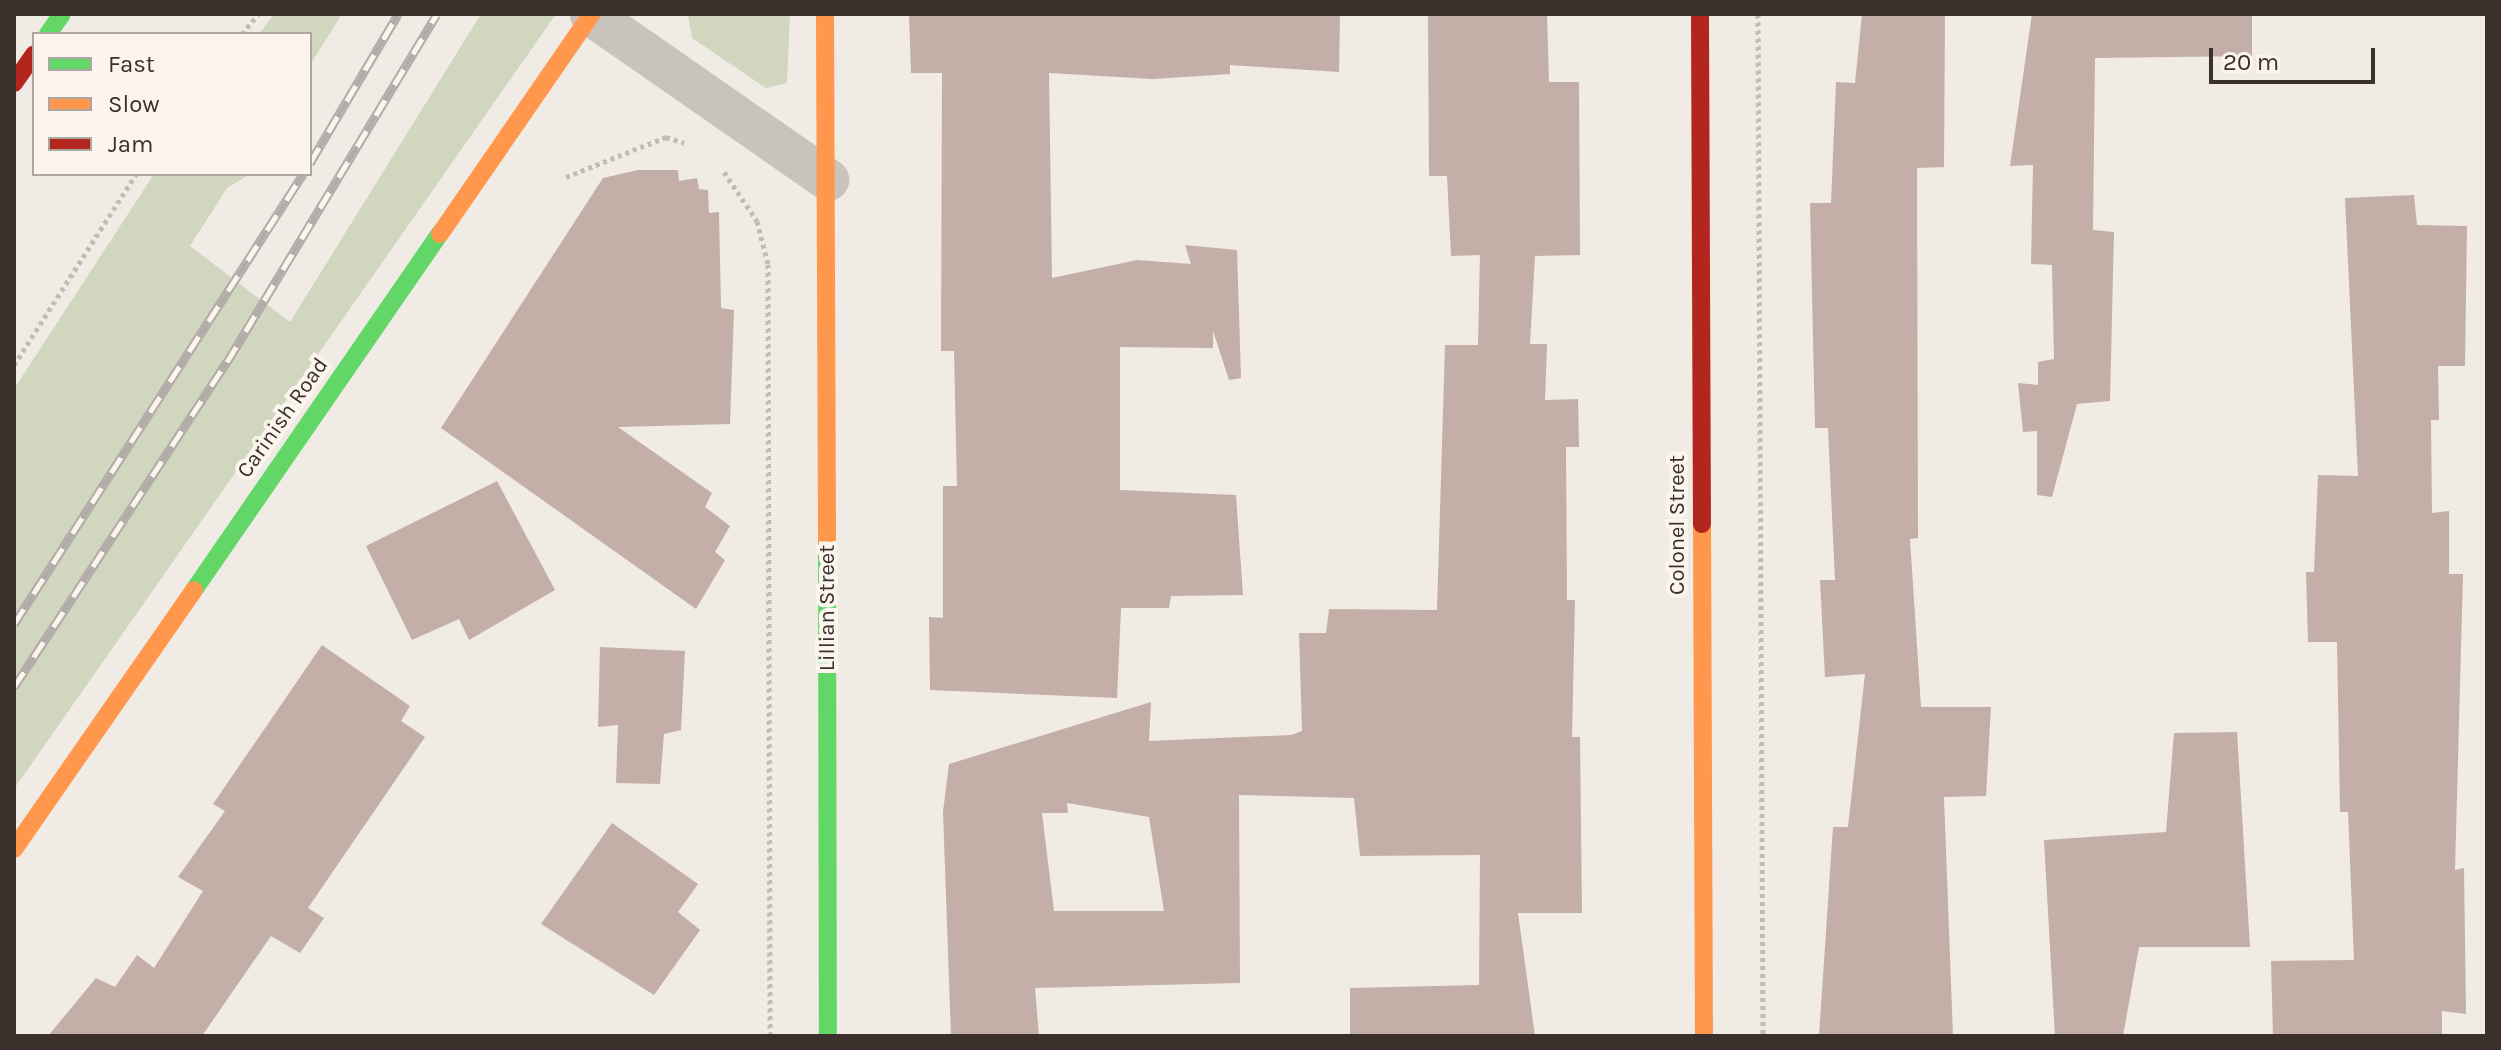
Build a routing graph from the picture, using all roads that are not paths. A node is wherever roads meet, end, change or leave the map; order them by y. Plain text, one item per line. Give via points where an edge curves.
1 (62, 14) edge
2 (592, 14) edge
3 (825, 14) edge
4 (1700, 14) edge
5 (49, 32) edge
6 (32, 57) edge
7 (14, 83) edge
8 (828, 180) junction
9 (14, 849) edge
10 (828, 1036) edge
11 (1704, 1036) edge

1 - 5 street
2 - 8 street
2 - 9 street, Carinish Road
3 - 8 street, Lillian Street
4 - 11 street, Colonel Street
6 - 7 street
8 - 10 street, Lillian Street

